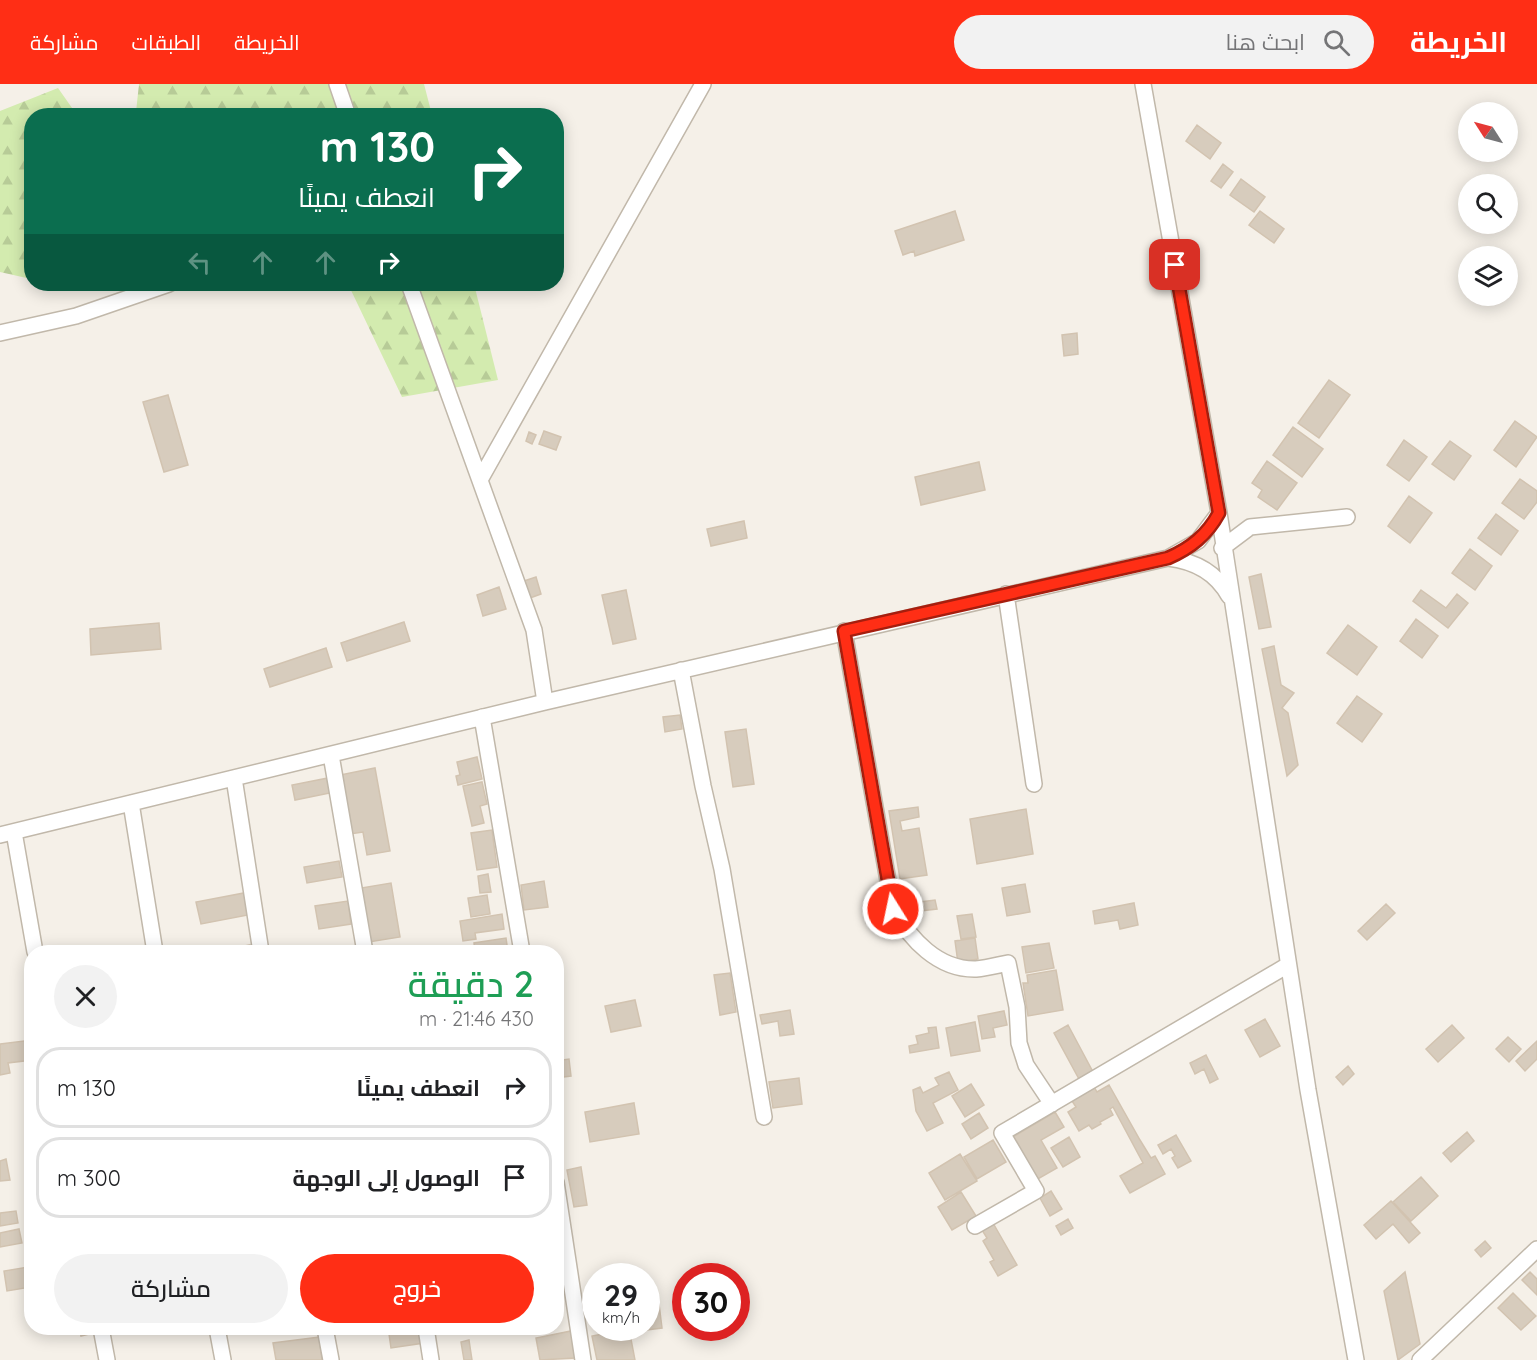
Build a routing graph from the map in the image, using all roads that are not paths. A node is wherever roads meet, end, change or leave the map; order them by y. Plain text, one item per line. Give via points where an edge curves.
1 (337, 84) edge
2 (703, 84) edge
3 (1143, 84) edge
4 (345, 108) edge
5 (149, 291) edge
6 (412, 291) edge
7 (0, 333) edge
8 (481, 478) junction
9 (1219, 513) junction
10 (1347, 517) dead end
11 (1222, 548) junction
12 (1168, 558) junction
13 (1006, 594) junction
14 (1231, 600) junction
15 (844, 631) junction
16 (681, 670) junction
17 (545, 702) junction
18 (482, 717) junction
19 (331, 755) junction
20 (234, 778) junction
21 (1034, 784) dead end
22 (130, 803) junction
23 (7, 833) edge
24 (33, 945) edge
25 (154, 945) edge
26 (260, 945) edge
27 (364, 945) edge
28 (521, 945) edge
29 (1288, 965) junction
30 (1052, 1104) junction
31 (764, 1117) dead end
32 (975, 1226) dead end
33 (564, 1235) edge
34 (1537, 1249) edge
35 (102, 1335) edge
36 (219, 1335) edge
37 (326, 1335) edge
38 (427, 1335) edge
39 (1353, 1358) edge
40 (107, 1360) edge
41 (223, 1360) edge
42 (331, 1360) edge
43 (431, 1360) edge
44 (583, 1360) edge
45 (1420, 1360) edge

1 - 4 street
2 - 8 street
3 - 9 street
5 - 7 street via 76,316
6 - 8 street
8 - 17 street via 534,630
9 - 11 street
9 - 12 street via 1198,541
10 - 11 street via 1250,527
11 - 14 street
12 - 13 street
12 - 14 street via 1190,562 1210,573
13 - 15 street
13 - 21 street
14 - 29 street
15 - 16 street
15 - 30 street via 893,909 924,949 950,965 976,969 1008,963 1019,1043 1026,1065
16 - 17 street
16 - 31 street via 722,869
17 - 18 street
18 - 19 street
18 - 28 street
19 - 20 street
19 - 27 street
20 - 22 street
20 - 26 street
22 - 23 street
22 - 25 street
23 - 24 street
29 - 30 street
29 - 39 street
30 - 32 street via 1002,1133 1036,1191
33 - 44 street
34 - 45 street
35 - 40 street
36 - 41 street
37 - 42 street
38 - 43 street

